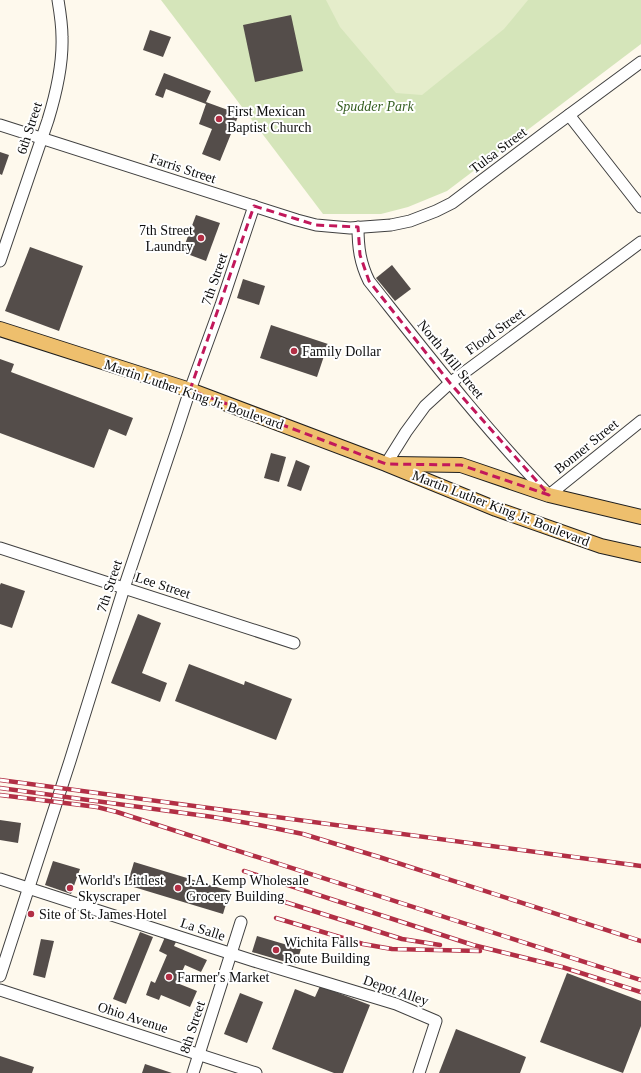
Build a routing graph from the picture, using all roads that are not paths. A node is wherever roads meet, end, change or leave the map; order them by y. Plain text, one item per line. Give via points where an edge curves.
1 (58, 0) edge
2 (641, 62) edge
3 (569, 115) junction
4 (0, 125) edge
5 (42, 138) junction
6 (254, 206) junction
7 (641, 207) edge
8 (358, 227) junction
9 (641, 242) edge
10 (0, 261) edge
11 (0, 329) edge
12 (450, 383) junction
13 (190, 390) junction
14 (641, 421) edge
15 (386, 464) junction
16 (549, 495) junction
17 (641, 517) edge
18 (0, 548) edge
19 (641, 555) edge
20 (124, 588) junction
21 (294, 643) dead end
22 (0, 879) edge
23 (28, 889) junction
24 (241, 922) dead end
25 (232, 954) junction
26 (0, 976) edge
27 (0, 990) edge
28 (199, 1054) junction
29 (193, 1073) edge
30 (256, 1073) edge
31 (419, 1073) edge

1 - 5 street, 6th Street via 62,38 60,68
2 - 3 street, Tulsa Street
3 - 7 street
3 - 8 street, Tulsa Street via 452,203 410,221
4 - 5 street, Farris Street
5 - 6 street, Farris Street
5 - 10 street, 6th Street
6 - 8 street, Farris Street via 316,225
6 - 13 street, 7th Street
8 - 12 street, North Mill Street via 358,244 364,273
9 - 12 street, Flood Street
11 - 13 main road, Martin Luther King Jr. Boulevard
12 - 15 street, Flood Street via 425,406
12 - 16 street, North Mill Street via 521,467
13 - 15 main road, Martin Luther King Jr. Boulevard
13 - 20 street, 7th Street
14 - 16 street, Bonner Street
15 - 16 main road, Martin Luther King Jr. Boulevard via 461,465
15 - 19 main road, Martin Luther King Jr. Boulevard via 496,509 601,546
16 - 17 main road, Martin Luther King Jr. Boulevard
18 - 20 street, Lee Street
20 - 21 street, Lee Street
20 - 23 street, 7th Street
22 - 23 street, La Salle
23 - 25 street, La Salle
23 - 26 street, 7th Street
24 - 25 street, 8th Street
25 - 28 street, 8th Street
25 - 31 street, Depot Alley via 396,1004 436,1021
27 - 28 street, Ohio Avenue
28 - 29 street, 8th Street
28 - 30 street, Ohio Avenue

